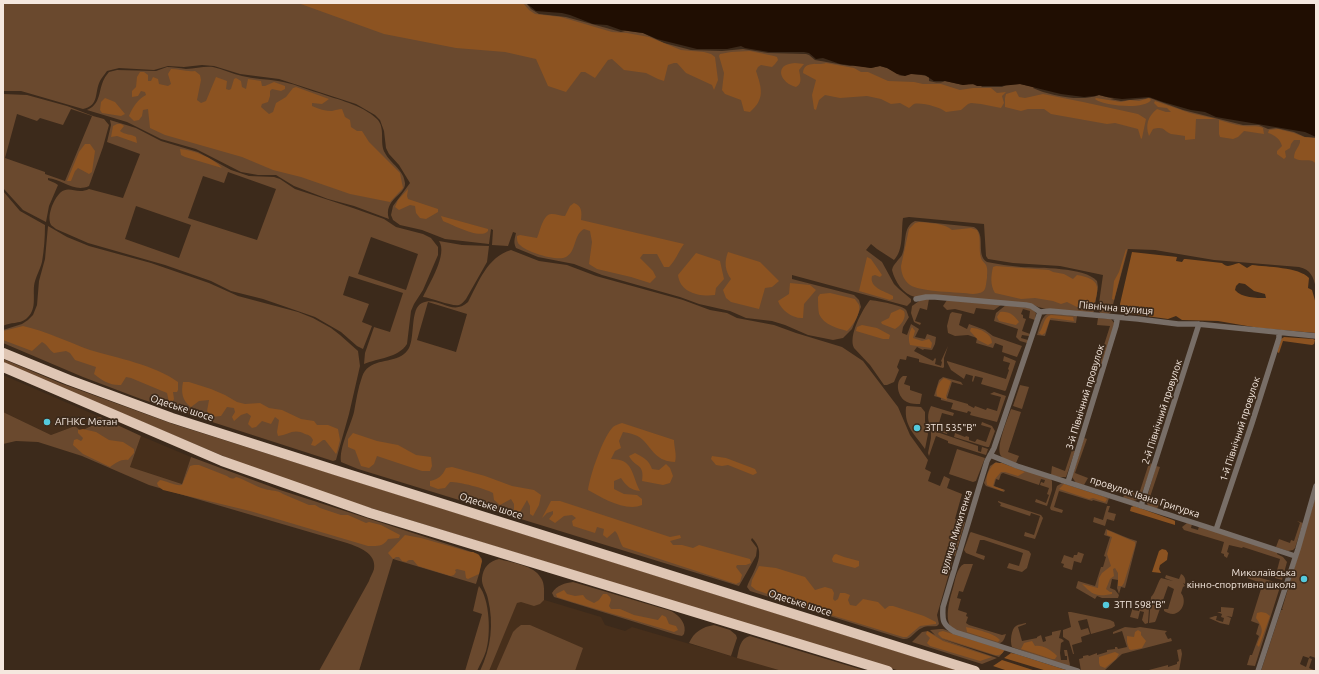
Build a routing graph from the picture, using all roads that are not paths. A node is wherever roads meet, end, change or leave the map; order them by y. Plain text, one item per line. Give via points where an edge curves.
1 (916, 299) dead end
2 (1040, 312) junction
3 (1115, 317) junction
4 (1199, 324) junction
5 (1279, 333) junction
6 (1316, 336) edge
7 (3, 353) edge
8 (3, 367) edge
9 (990, 455) junction
10 (1068, 482) junction
11 (1316, 486) edge
12 (1141, 506) junction
13 (1216, 530) junction
14 (1295, 556) junction
15 (888, 671) edge
16 (975, 671) edge
17 (1078, 671) edge
18 (1258, 671) edge

1 - 2 street, Північна вулиця via 935,297 1026,305
2 - 3 street, Північна вулиця
2 - 9 street, вулиця Микитенка via 1011,401
3 - 4 street, Північна вулиця
3 - 10 street, 3-й Північний провулок via 1116,326
4 - 5 street, Північна вулиця
4 - 12 street, 2-й Північний провулок
5 - 6 street, Північна вулиця
5 - 13 street, 1-й Північний провулок via 1258,406
7 - 16 highway, Одеське шосе via 172,418
8 - 15 highway via 200,452 311,493 378,516
9 - 10 street, провулок Івана Григурка
9 - 17 street, вулиця Микитенка via 943,607 944,623 955,632
10 - 12 street, провулок Івана Григурка
11 - 14 street
12 - 13 street, провулок Івана Григурка
13 - 14 street, провулок Івана Григурка
14 - 18 street

